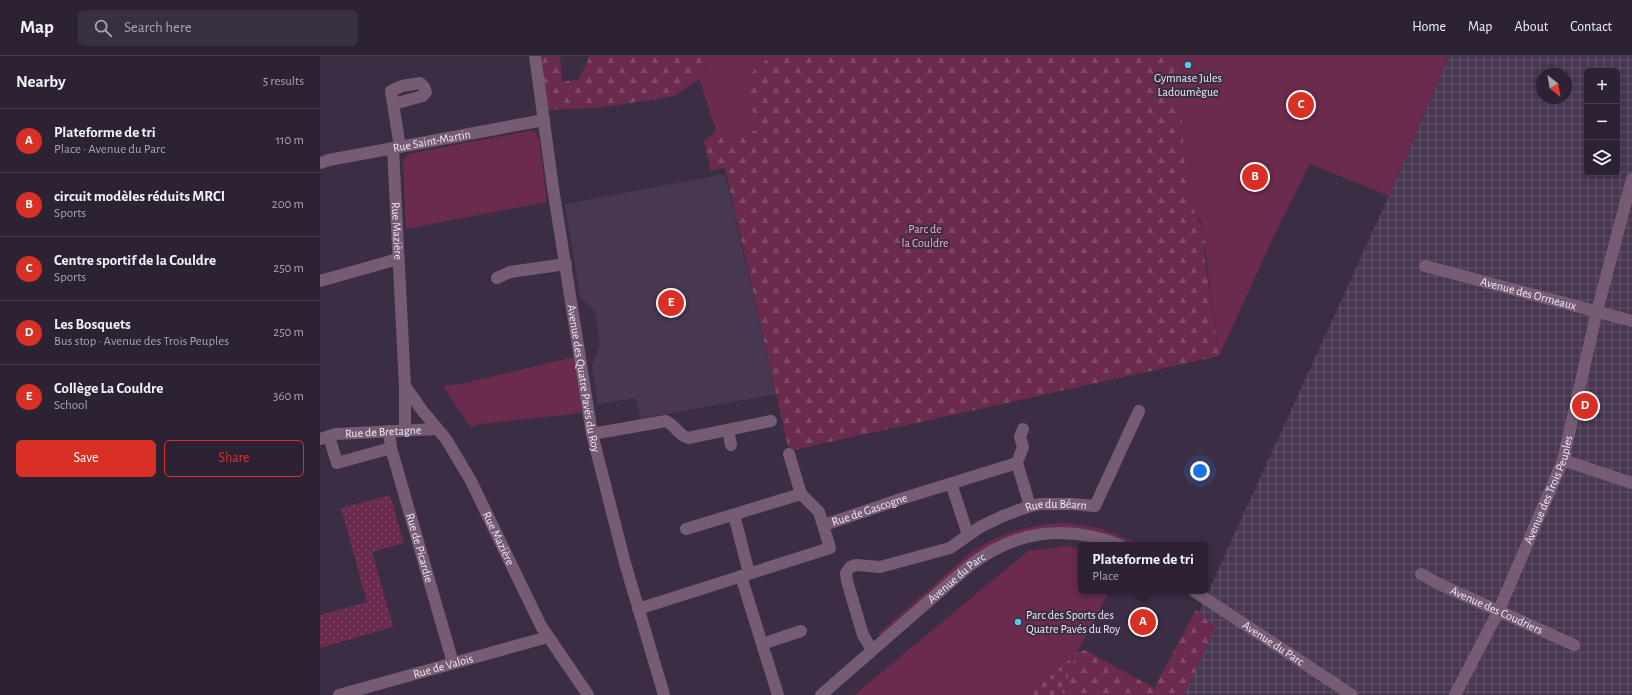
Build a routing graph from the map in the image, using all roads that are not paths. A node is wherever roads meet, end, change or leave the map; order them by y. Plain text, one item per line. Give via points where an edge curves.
1 (534, 56) edge
2 (393, 104) dead end
3 (544, 120) junction
4 (396, 147) junction
5 (320, 164) edge
6 (1632, 179) edge
7 (398, 259) junction
8 (566, 264) junction
9 (1425, 266) dead end
10 (497, 278) dead end
11 (320, 281) edge
12 (1597, 311) junction
13 (1632, 321) edge
14 (405, 386) junction
15 (1139, 411) dead end
16 (771, 420) dead end
17 (437, 429) junction
18 (1023, 429) dead end
19 (405, 430) junction
20 (728, 430) junction
21 (389, 431) junction
22 (592, 434) junction
23 (324, 437) edge
24 (731, 445) dead end
25 (391, 448) junction
26 (789, 454) dead end
27 (1563, 460) junction
28 (1017, 463) junction
29 (1632, 483) edge
30 (953, 489) dead end
31 (801, 494) junction
32 (1030, 506) junction
33 (734, 515) junction
34 (824, 525) junction
35 (686, 529) dead end
36 (968, 535) junction
37 (1112, 542) edge
38 (1421, 574) dead end
39 (745, 575) junction
40 (1199, 594) edge
41 (638, 608) junction
42 (1499, 610) junction
43 (801, 632) dead end
44 (548, 637) junction
45 (762, 644) junction
46 (1574, 644) dead end
47 (872, 650) junction
48 (453, 663) junction
49 (379, 690) edge
50 (339, 695) edge
51 (588, 695) edge
52 (664, 695) edge
53 (778, 695) edge
54 (821, 695) edge
55 (1352, 695) edge
56 (1455, 695) edge

1 - 3 street, Avenue des Quatre Pavés du Roy
2 - 4 street, Rue Mazière
3 - 4 street, Rue Saint-Martin
3 - 8 street, Avenue des Quatre Pavés du Roy
4 - 5 street, Rue Saint-Martin
4 - 7 street, Rue Mazière
6 - 12 street, Avenue des Trois Peuples
7 - 11 street
7 - 14 street, Rue Mazière
8 - 10 street via 510,272
8 - 22 street, Avenue des Quatre Pavés du Roy
9 - 12 street, Avenue des Ormeaux
12 - 13 street, Avenue des Ormeaux
12 - 27 street, Avenue des Trois Peuples
14 - 17 street, Rue Mazière
14 - 19 street, Rue Mazière
15 - 32 street, Rue du Béarn via 1095,506
16 - 20 street
17 - 19 street, Rue de Bretagne
17 - 44 street, Rue Mazière via 446,439 471,481
18 - 28 street via 1020,437 1023,447
19 - 21 street, Rue de Bretagne
20 - 22 street via 688,438 682,436 674,424 666,421
20 - 24 street
21 - 23 street, Rue de Bretagne
21 - 25 street, Rue de Picardie
22 - 41 street, Avenue des Quatre Pavés du Roy
23 - 25 street, Rue de Bretagne via 337,463
25 - 48 street, Rue de Picardie
26 - 31 street
27 - 29 street
27 - 42 street, Avenue des Trois Peuples
28 - 32 street
28 - 34 street, Rue de Gascogne
30 - 36 street
31 - 33 street
31 - 34 street via 819,512
32 - 36 street, Rue du Béarn via 980,526
33 - 35 street
33 - 39 street
34 - 39 street, Rue de Gascogne via 830,548
36 - 47 street, Rue du Béarn via 950,548 922,556 880,567 850,567 846,573 847,581 863,635
37 - 47 street, Avenue du Parc via 1092,535 1060,533 1027,537 997,547 968,567
38 - 42 street, Avenue des Coudriers
39 - 41 street, Rue de Gascogne
39 - 45 street
40 - 55 street, Avenue du Parc
41 - 52 street, Avenue des Quatre Pavés du Roy
42 - 46 street, Avenue des Coudriers
42 - 56 street, Avenue des Trois Peuples
43 - 45 street
44 - 48 street, Rue de Valois
44 - 51 street, Rue Mazière
45 - 53 street
47 - 54 street, Avenue du Parc
48 - 49 street, Rue de Valois
49 - 50 street, Rue de Valois

